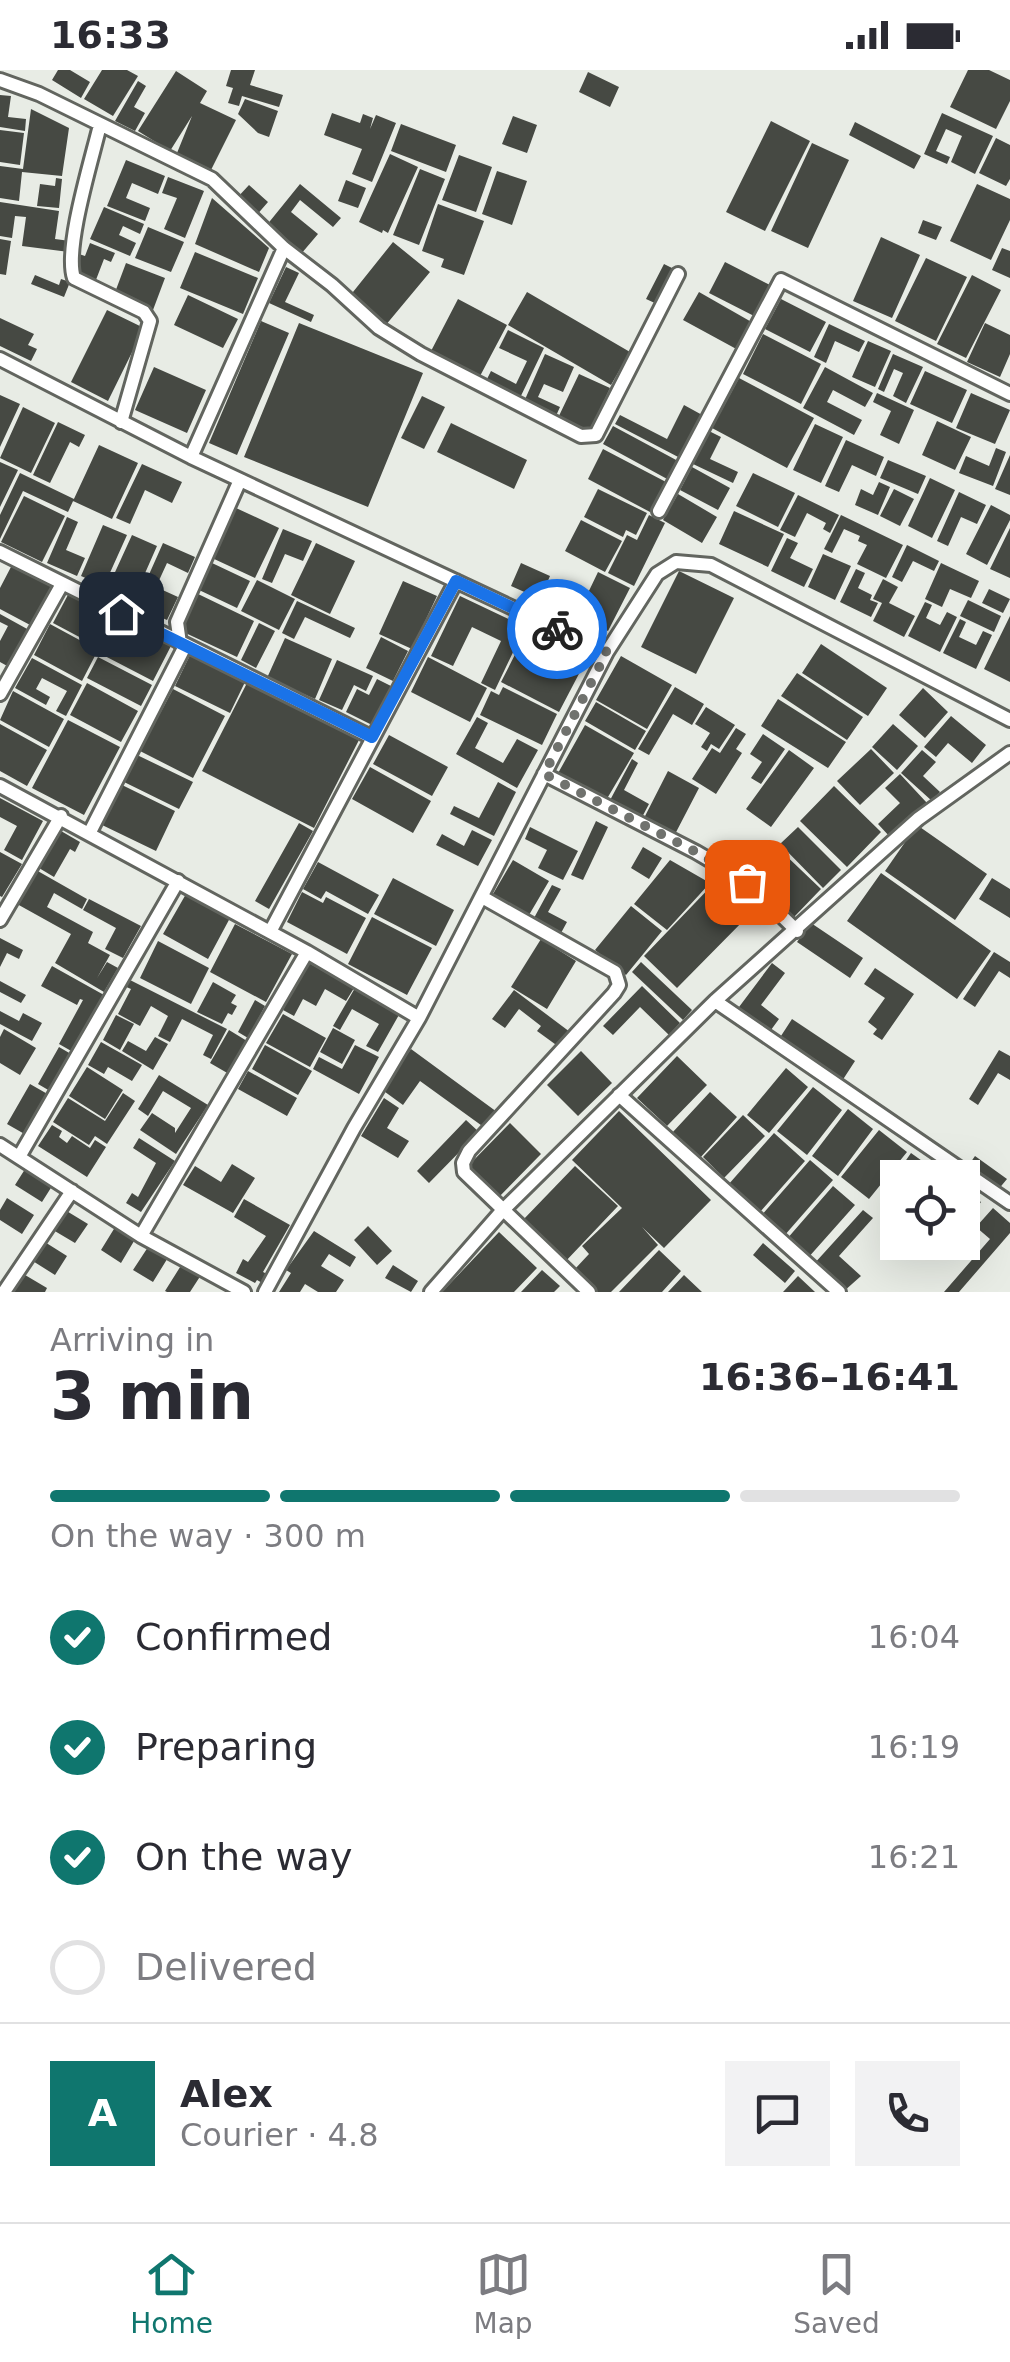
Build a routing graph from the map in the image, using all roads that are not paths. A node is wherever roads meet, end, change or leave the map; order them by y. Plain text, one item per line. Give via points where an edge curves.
1 (0, 80) edge
2 (100, 125) junction
3 (284, 248) junction
4 (678, 274) dead end
5 (0, 359) edge
6 (1010, 394) edge
7 (121, 422) junction
8 (191, 457) junction
9 (240, 480) junction
10 (660, 512) dead end
11 (0, 552) edge
12 (456, 581) junction
13 (62, 584) junction
14 (182, 645) junction
15 (607, 652) junction
16 (0, 694) edge
17 (1010, 720) edge
18 (372, 737) junction
19 (1010, 753) edge
20 (544, 774) junction
21 (0, 786) edge
22 (61, 816) junction
23 (90, 832) junction
24 (178, 881) junction
25 (482, 897) junction
26 (0, 920) edge
27 (796, 931) junction
28 (270, 932) junction
29 (307, 952) junction
30 (716, 1001) junction
31 (419, 1018) junction
32 (619, 1095) junction
33 (0, 1145) edge
34 (20, 1157) junction
35 (72, 1191) junction
36 (1010, 1203) edge
37 (502, 1211) junction
38 (142, 1236) junction
39 (4, 1292) edge
40 (244, 1292) edge
41 (265, 1292) edge
42 (431, 1292) edge
43 (589, 1292) edge
44 (839, 1292) edge

1 - 2 street
2 - 3 street via 212,179
2 - 7 street via 72,271 150,321
3 - 4 street via 378,328 587,438 596,435
3 - 8 street
5 - 7 street
6 - 10 street via 781,280
7 - 8 street
8 - 9 street
9 - 12 street
9 - 14 street via 177,622
11 - 13 street
12 - 15 street
12 - 18 street
13 - 14 street
13 - 16 street
14 - 18 street
14 - 23 street
15 - 17 street via 657,574 676,562 711,566
15 - 20 street
18 - 28 street
19 - 27 street via 918,819
20 - 25 street
20 - 27 street via 747,882
21 - 22 street
22 - 23 street
22 - 26 street
23 - 24 street
24 - 28 street
24 - 34 street
25 - 31 street
25 - 37 street via 614,972 619,986 463,1163
27 - 30 street
28 - 29 street
29 - 31 street
29 - 38 street
30 - 32 street
30 - 36 street
31 - 41 street
32 - 37 street
32 - 44 street
33 - 34 street
34 - 35 street
35 - 38 street
35 - 39 street
37 - 42 street
37 - 43 street
38 - 40 street

